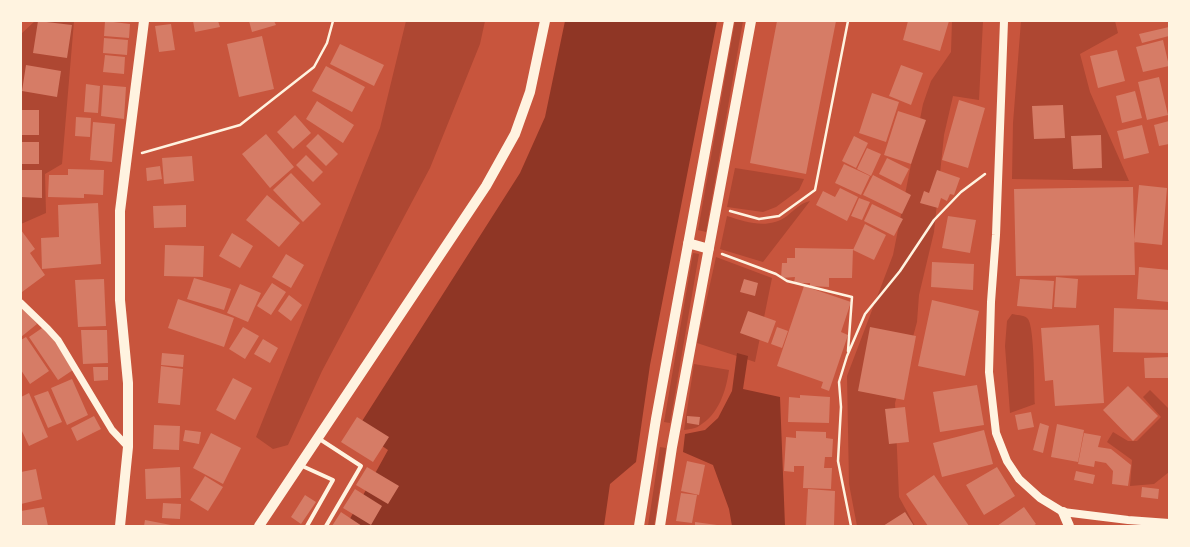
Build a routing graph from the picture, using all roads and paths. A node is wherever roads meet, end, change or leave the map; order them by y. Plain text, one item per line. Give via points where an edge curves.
1 (144, 21) edge
2 (332, 21) edge
3 (545, 21) edge
4 (729, 21) edge
5 (751, 21) edge
6 (848, 21) edge
7 (1004, 21) edge
8 (128, 157) junction
9 (998, 164) junction
10 (718, 207) junction
11 (688, 243) junction
12 (709, 249) junction
13 (21, 303) edge
14 (847, 356) junction
15 (318, 438) junction
16 (128, 447) junction
17 (300, 465) junction
18 (1063, 512) junction
19 (1169, 523) edge
20 (120, 526) edge
21 (260, 526) edge
22 (307, 526) edge
23 (326, 526) edge
24 (639, 526) edge
25 (660, 526) edge
26 (851, 526) edge
27 (1069, 526) edge

1 - 8 main road
2 - 8 path via 327,43 314,67 240,125
3 - 15 main road via 530,92 515,134 486,186
4 - 11 main road
5 - 10 main road
6 - 10 path via 815,190 779,216 758,219
7 - 9 main road
8 - 16 main road via 120,211 120,300 128,383
9 - 14 path via 961,192 934,220 900,271 865,314
9 - 18 main road via 989,372 996,433 1007,461 1019,479 1040,498
10 - 12 main road
11 - 12 main road
11 - 24 main road
12 - 14 path via 776,274 787,281 852,297
12 - 25 main road
13 - 16 street via 58,340 112,430
14 - 26 path via 839,382 841,407 838,461
15 - 17 main road
15 - 23 street via 361,466
16 - 20 main road
17 - 21 main road
17 - 22 street via 333,480
18 - 19 main road
18 - 27 main road

